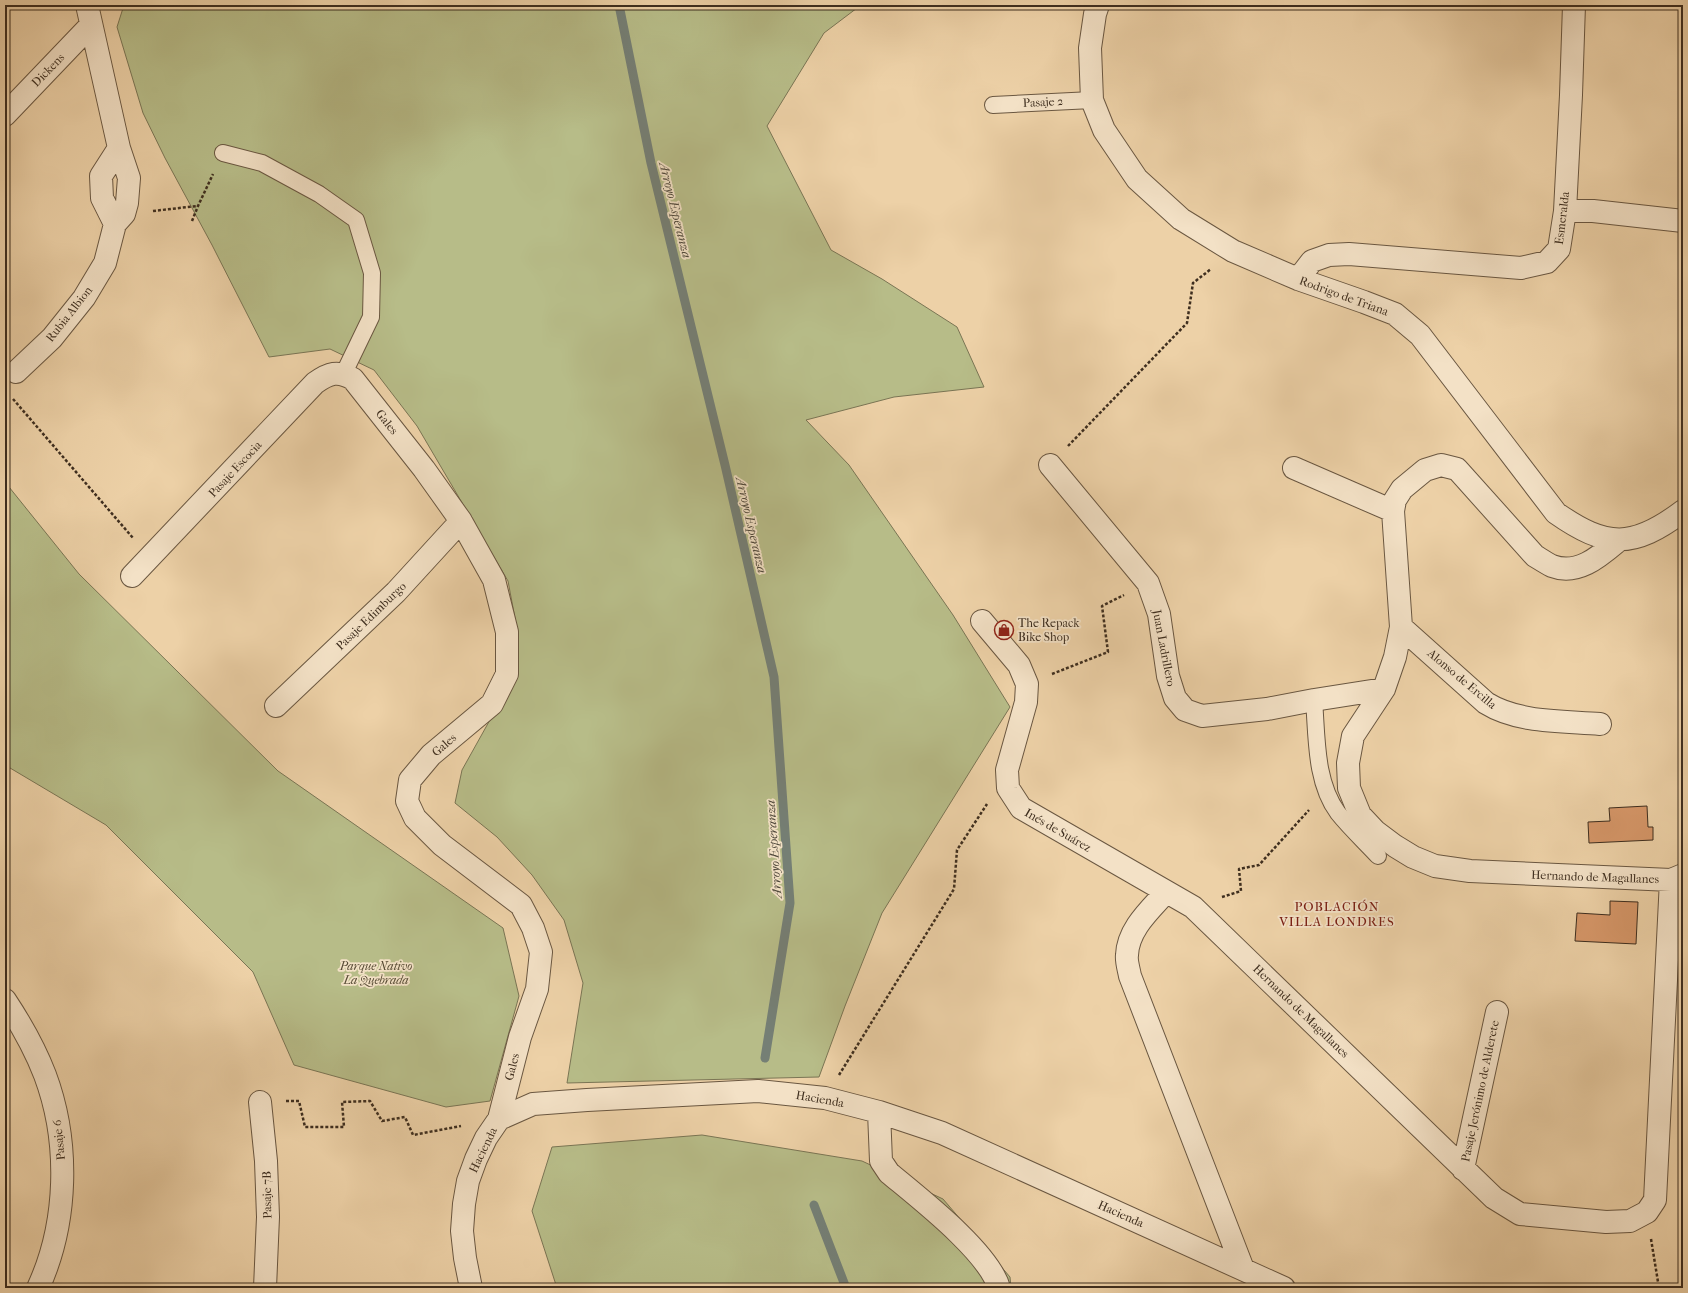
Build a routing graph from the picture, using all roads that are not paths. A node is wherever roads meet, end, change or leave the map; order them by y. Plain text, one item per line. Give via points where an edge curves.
1 (1098, 5) edge
2 (1574, 5) edge
3 (89, 15) edge
4 (1092, 100) junction
5 (993, 105) dead end
6 (5, 115) edge
7 (223, 154) road end
8 (1564, 211) junction
9 (1683, 221) edge
10 (1298, 279) junction
11 (16, 372) road end
12 (344, 373) junction
13 (1050, 465) road end
14 (1294, 468) dead end
15 (1393, 511) junction
16 (1683, 511) edge
17 (461, 521) junction
18 (1619, 540) junction
19 (132, 576) dead end
20 (982, 621) dead end
21 (1401, 627) junction
22 (1384, 689) junction
23 (1314, 700) junction
24 (276, 706) dead end
25 (1600, 724) dead end
26 (1378, 856) dead end
27 (1677, 877) edge
28 (1166, 892) junction
29 (1193, 907) joint
30 (5, 1000) edge
31 (1497, 1012) dead end
32 (260, 1102) road end
33 (879, 1112) junction
34 (499, 1119) junction
35 (1463, 1169) junction
36 (1243, 1269) junction
37 (1279, 1287) edge
38 (38, 1288) edge
39 (265, 1288) edge
40 (472, 1288) edge
41 (999, 1288) edge

1 - 4 street, Rodrigo de Triana via 1090,48
2 - 8 street, Esmeralda via 1572,95
3 - 6 street, Dickens
3 - 11 street, Rubia Albion via 119,148 101,176 102,198 120,219 105,263 84,298 52,338
4 - 5 lane, Pasaje 2
4 - 10 street, Rodrigo de Triana via 1104,130 1137,179 1181,219 1233,251
7 - 12 lane via 262,163 319,194 356,220 372,273 371,317
8 - 9 street via 1594,211
8 - 10 street, Esmeralda via 1559,249 1547,262 1521,268 1342,254 1312,261
10 - 18 street, Rodrigo de Triana via 1395,314 1420,335 1556,513 1600,537
12 - 17 street, Gales via 360,387
12 - 19 street, Pasaje Escocia via 327,375 315,383
13 - 23 street, Juan Ladrillero via 1148,583 1160,614 1168,676 1175,698 1185,710 1202,716 1267,709
14 - 15 street
15 - 18 street, Hernando de Magallanes via 1395,500 1402,489 1425,470 1441,465 1457,469 1535,556 1551,565 1566,569 1579,567 1595,559
15 - 21 street, Hernando de Magallanes
16 - 18 street, Rodrigo de Triana via 1668,523 1644,535
17 - 24 street, Pasaje Edimburgo via 396,592
17 - 34 street, Gales via 494,580 507,632 507,674 492,704 431,755 410,780 408,802 414,818 442,846 521,905 533,928 541,952 536,988 520,1036
20 - 28 street, Inés de Suárez via 1018,666 1027,684 1026,702 1007,770 1008,788 1021,808
21 - 22 street, Hernando de Magallanes via 1395,657
21 - 25 street, Alonso de Ercilla via 1497,710 1530,718
22 - 23 street, Juan Ladrillero
22 - 27 street, Hernando de Magallanes via 1353,736 1348,763 1349,788 1360,815 1395,846 1435,866 1470,871
23 - 26 lane via 1320,766 1326,791 1338,812
27 - 35 street, Hernando de Magallanes via 1655,1200 1647,1212 1630,1221 1606,1222 1520,1214 1494,1198
28 - 29 street, Inés de Suárez
28 - 36 street via 1144,916 1131,937 1127,955 1130,976
29 - 35 street, Hernando de Magallanes
30 - 38 street, Pasaje 6 via 31,1044 45,1075 55,1108 61,1143 60,1212 53,1246
31 - 35 street, Pasaje Jerónimo de Alderete
32 - 39 street, Pasaje 7B via 268,1203
33 - 34 street, Hacienda via 825,1098 758,1091 533,1104
33 - 36 street, Hacienda via 942,1133
33 - 41 street via 881,1161 889,1173 973,1247 997,1281
34 - 40 street, Hacienda via 476,1159 468,1181 464,1204 462,1231
36 - 37 street, Hacienda

